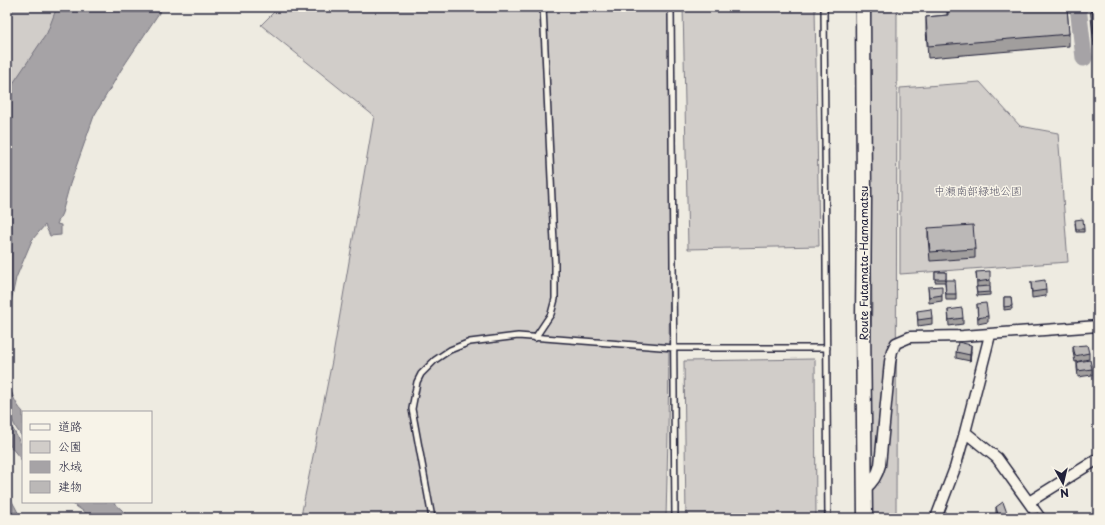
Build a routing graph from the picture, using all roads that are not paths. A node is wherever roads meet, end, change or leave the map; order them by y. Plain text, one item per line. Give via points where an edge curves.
1 (543, 7) edge
2 (671, 7) edge
3 (824, 7) edge
4 (863, 7) edge
5 (1098, 326) edge
6 (990, 334) junction
7 (535, 338) junction
8 (674, 348) junction
9 (827, 348) junction
10 (965, 432) junction
11 (1098, 459) edge
12 (865, 489) junction
13 (1028, 502) junction
14 (432, 518) edge
15 (675, 518) edge
16 (828, 518) edge
17 (865, 518) edge
18 (936, 518) edge
19 (1040, 518) edge

1 - 7 lane via 556,264 555,299 551,314
2 - 8 lane
3 - 9 lane
4 - 12 main road, Route Futamata-Hamamatsu
5 - 6 street
6 - 10 street
6 - 12 street via 910,337 896,343 890,362 880,465 873,481
7 - 8 lane
7 - 14 lane via 518,336 470,342 450,350 435,360 417,382 412,409
8 - 9 lane
8 - 15 lane
9 - 16 lane
10 - 13 street via 997,458
10 - 18 street via 955,468
11 - 13 street
12 - 17 main road, Route Futamata-Hamamatsu
13 - 19 street

